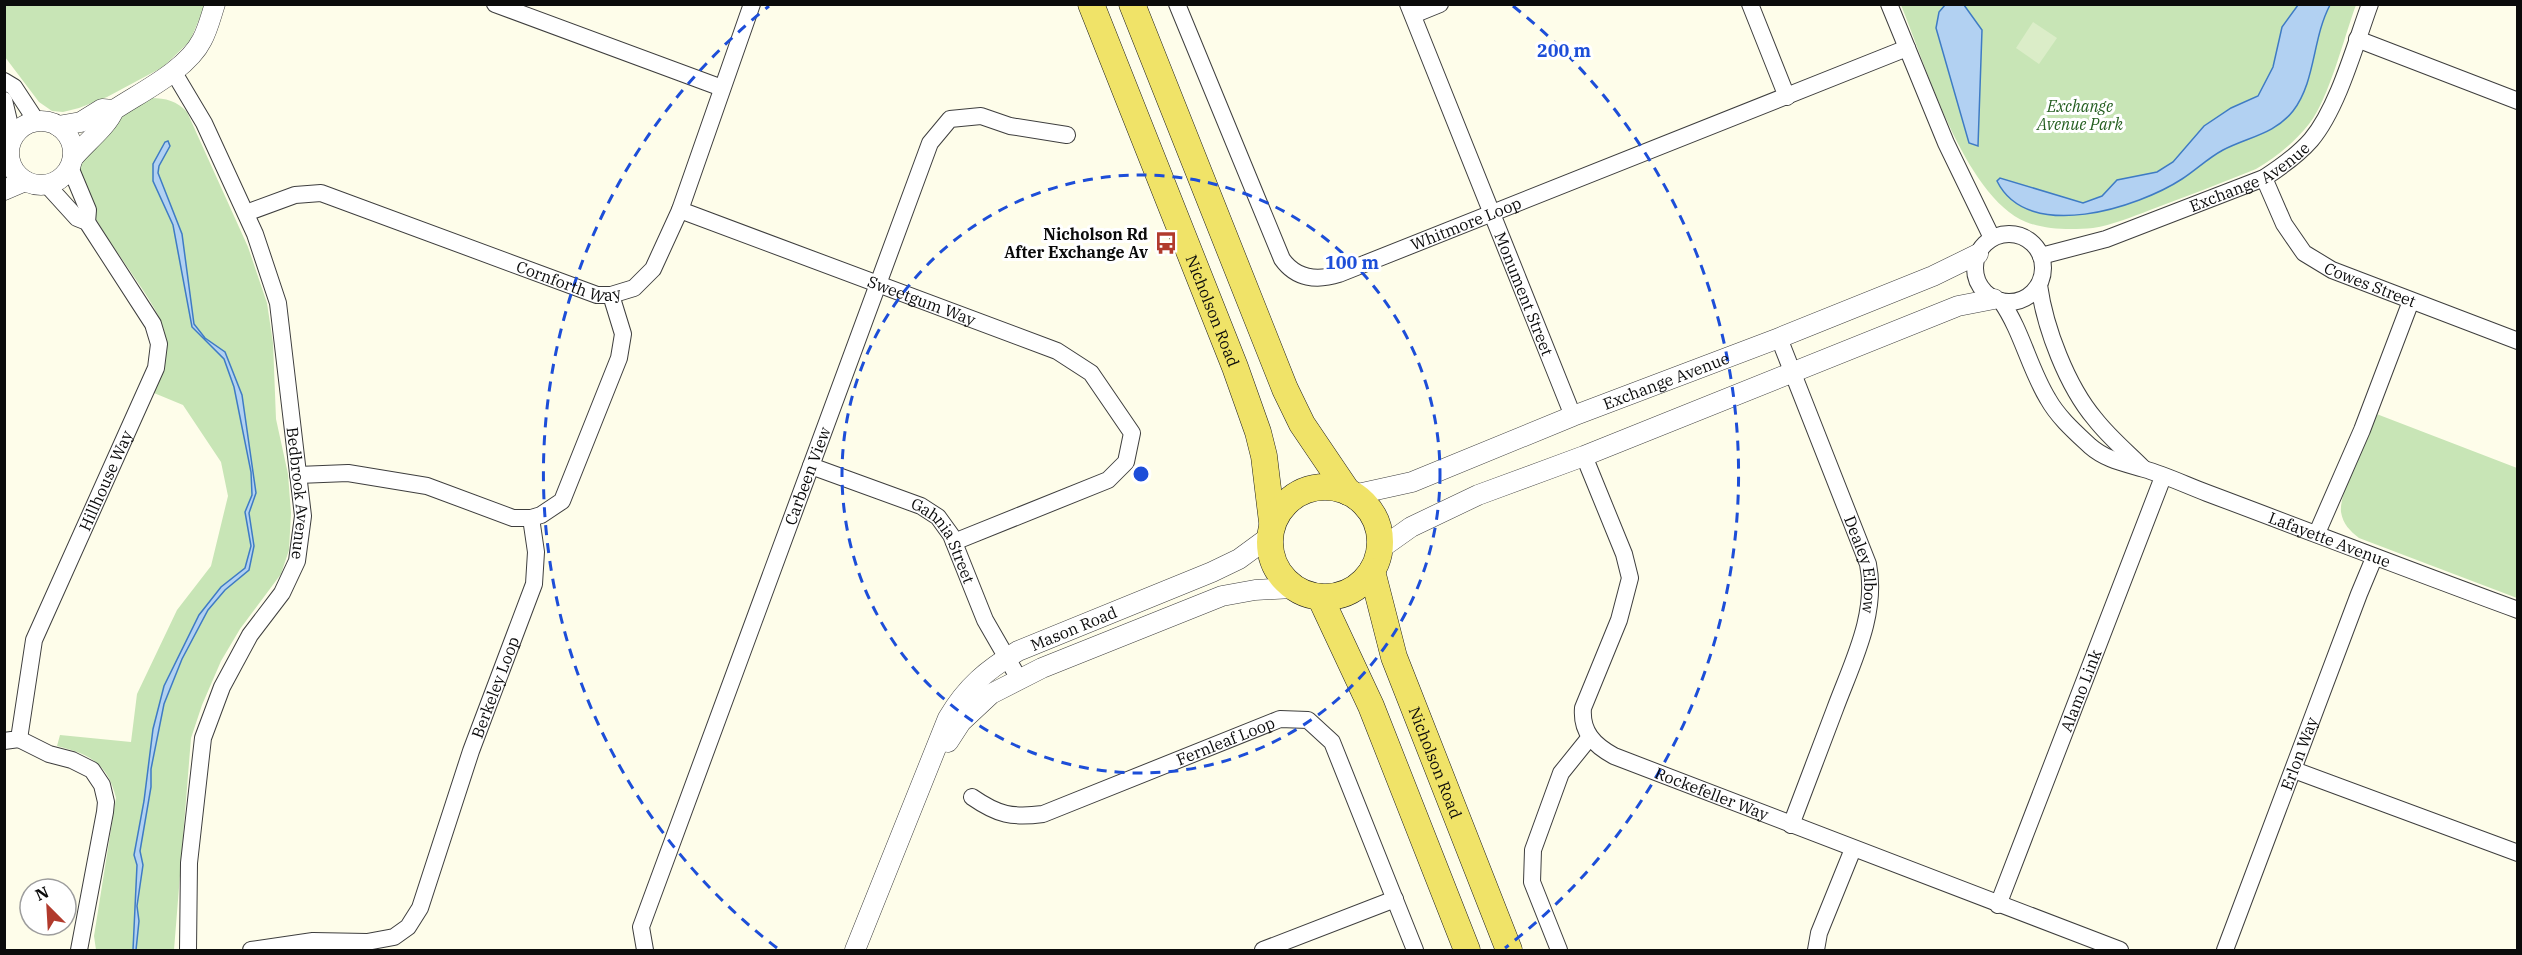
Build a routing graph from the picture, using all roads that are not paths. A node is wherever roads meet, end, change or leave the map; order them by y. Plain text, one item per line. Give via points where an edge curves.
1 (215, 4) edge
2 (495, 4) edge
3 (752, 4) edge
4 (1091, 4) edge
5 (1132, 4) edge
6 (1177, 4) edge
7 (1440, 4) edge
8 (1750, 4) edge
9 (1889, 4) edge
10 (2370, 4) edge
11 (1411, 10) edge
12 (2357, 39) junction
13 (1907, 48) junction
14 (173, 71) junction
15 (4, 81) edge
16 (722, 88) junction
17 (1787, 97) junction
18 (4, 100) edge
19 (2517, 101) edge
20 (114, 110) junction
21 (37, 122) junction
22 (58, 126) junction
23 (1067, 135) dead end
24 (9, 152) edge
25 (72, 163) junction
26 (2264, 178) junction
27 (25, 181) junction
28 (48, 185) junction
29 (4, 190) edge
30 (680, 210) junction
31 (246, 213) junction
32 (1491, 214) junction
33 (87, 222) junction
34 (1992, 238) junction
35 (1978, 254) junction
36 (2041, 256) junction
37 (878, 283) junction
38 (2039, 285) junction
39 (611, 295) junction
40 (1998, 300) junction
41 (2411, 301) junction
42 (1779, 338) junction
43 (2517, 341) edge
44 (1792, 373) junction
45 (1573, 416) junction
46 (1584, 456) junction
47 (811, 466) junction
48 (2144, 469) junction
49 (298, 475) junction
50 (2163, 477) junction
51 (1350, 493) junction
52 (531, 518) junction
53 (1271, 530) junction
54 (2317, 533) junction
55 (954, 542) junction
56 (2374, 558) junction
57 (1376, 560) junction
58 (1293, 588) junction
59 (1320, 597) junction
60 (2517, 610) edge
61 (1007, 658) junction
62 (1019, 679) junction
63 (1590, 737) junction
64 (12, 740) edge
65 (2294, 770) junction
66 (928, 772) junction
67 (972, 796) dead end
68 (1791, 825) junction
69 (1853, 849) junction
70 (2517, 853) edge
71 (1395, 899) junction
72 (1998, 905) junction
73 (79, 951) edge
74 (188, 951) edge
75 (250, 951) edge
76 (645, 951) edge
77 (855, 951) edge
78 (1263, 951) edge
79 (1415, 951) edge
80 (1467, 951) edge
81 (1509, 951) edge
82 (1559, 951) edge
83 (1816, 951) edge
84 (2120, 951) edge
85 (2224, 951) edge

1 - 14 street via 202,41
2 - 16 street
3 - 16 street, Cornforth Way
4 - 53 main road, Nicholson Road via 1258,432
5 - 51 main road, Nicholson Road via 1286,389 1302,424
6 - 32 street, Whitmore Loop via 1275,246 1292,271 1312,278 1330,277
7 - 11 street
8 - 17 street
9 - 13 street
10 - 12 street, Exchange Avenue
11 - 32 street, Monument Street
12 - 19 street
12 - 26 street, Exchange Avenue via 2330,110 2319,128 2300,152
13 - 17 street, Whitmore Loop
13 - 34 street via 1946,143
14 - 20 street
14 - 31 street, Bedbrook Avenue via 204,123
15 - 21 street via 14,87
16 - 30 street, Cornforth Way
17 - 32 street, Whitmore Loop
18 - 24 street
20 - 22 street via 102,109 81,122
20 - 25 street via 110,120
21 - 22 street
21 - 24 street via 19,130
22 - 25 street via 71,141
23 - 37 street, Carbeen View via 1010,126 981,116 950,119 930,143
24 - 27 street via 16,173
25 - 28 street via 58,180
25 - 33 street, Hillhouse Way via 88,210
26 - 36 street, Exchange Avenue via 2106,239
26 - 41 street, Cowes Street via 2284,224 2304,253 2332,270
27 - 28 street
27 - 29 street
28 - 33 street, Hillhouse Way via 77,218
30 - 37 street, Sweetgum Way
30 - 39 street, Cornforth Way via 653,269 634,288
31 - 39 street, Cornforth Way via 295,195 321,193 597,295
31 - 49 street, Bedbrook Avenue via 278,303
32 - 45 street, Monument Street
33 - 64 street, Hillhouse Way via 153,324 159,344 156,368 34,640
34 - 35 street
34 - 36 street via 2005,234 2024,237
35 - 40 street via 1977,280 1984,291
35 - 42 street, Exchange Avenue
36 - 38 street
37 - 47 street, Carbeen View
37 - 55 street, Sweetgum Way via 1074,360 1091,373 1132,433 1126,462 1108,480
38 - 40 street via 2021,300
38 - 48 street, Lafayette Avenue via 2046,317 2080,399 2096,421
39 - 52 street via 623,334 619,358 562,501
40 - 44 street via 1958,306
40 - 48 street, Lafayette Avenue via 2017,328 2044,393 2061,417 2092,448 2112,461
41 - 43 street, Cowes Street
41 - 54 street
42 - 44 street, Dealey Elbow
42 - 45 street, Exchange Avenue
44 - 46 street
44 - 68 street, Dealey Elbow via 1872,580 1862,636
45 - 51 street, Exchange Avenue via 1412,482
46 - 57 street via 1442,511 1411,527
46 - 63 street via 1630,578 1619,620 1585,700 1582,719
47 - 55 street, Gahnia Street via 921,506 938,517
47 - 76 street, Carbeen View via 641,927
48 - 50 street, Lafayette Avenue
49 - 52 street via 348,473 427,486 513,518
49 - 74 street, Bedbrook Avenue via 303,516 297,561 222,687 203,738 189,863
50 - 54 street, Lafayette Avenue
50 - 72 street, Alamo Link
51 - 53 main road via 1323,488 1299,494 1285,504
51 - 57 main road, Nicholson Road via 1363,502 1374,518 1380,536
52 - 75 street, Berkeley Loop via 536,552 534,584 471,752 420,908 408,927 394,937 367,942 313,941
53 - 58 main road, Nicholson Road via 1274,565
53 - 61 street, Mason Road via 1239,559 1041,640
54 - 56 street, Lafayette Avenue
55 - 61 street, Gahnia Street via 985,620
56 - 60 street, Lafayette Avenue
56 - 65 street, Erlon Way
57 - 59 main road via 1363,583 1350,592
57 - 81 main road, Nicholson Road via 1394,657
58 - 59 main road
58 - 62 street, Mason Road via 1222,596
59 - 80 main road via 1371,706
61 - 62 street, Gahnia Street
61 - 66 street, Mason Road via 962,695 948,718
62 - 66 street, Mason Road via 991,694 961,722
63 - 68 street, Rockefeller Way via 1595,745 1614,756
63 - 82 street via 1561,773 1533,850 1532,882
64 - 73 street via 84,765 105,792 105,812
65 - 70 street
65 - 85 street, Erlon Way
66 - 77 street, Mason Road
67 - 71 street, Fernleaf Loop via 1004,815 1043,814 1280,719 1308,720 1332,742
68 - 69 street, Rockefeller Way
69 - 72 street, Rockefeller Way
69 - 83 street via 1819,933
71 - 78 street
71 - 79 street, Fernleaf Loop
72 - 84 street, Rockefeller Way

